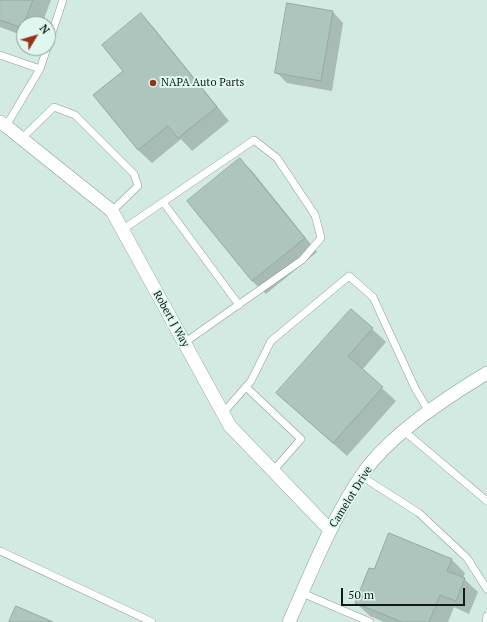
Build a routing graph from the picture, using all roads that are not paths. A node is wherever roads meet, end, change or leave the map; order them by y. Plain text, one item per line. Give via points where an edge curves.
1 (63, 0) edge
2 (56, 22) edge
3 (0, 56) edge
4 (45, 56) edge
5 (40, 69) junction
6 (3, 124) edge
7 (22, 139) junction
8 (163, 202) junction
9 (112, 211) junction
10 (122, 230) junction
11 (239, 305) junction
12 (184, 343) junction
13 (487, 372) edge
14 (246, 387) junction
15 (428, 412) junction
16 (223, 413) junction
17 (404, 431) junction
18 (273, 471) junction
19 (362, 476) junction
20 (487, 501) edge
21 (330, 530) junction
22 (0, 551) edge
23 (487, 589) edge
24 (302, 593) junction
25 (487, 616) edge
26 (152, 622) edge
27 (289, 622) edge
28 (370, 622) edge
29 (486, 622) edge

1 - 2 lane
3 - 5 lane
4 - 5 lane
5 - 6 lane
6 - 7 street, Robert J Way
7 - 9 street, Robert J Way
7 - 9 lane via 54,107 75,115 134,174 138,186
8 - 10 lane
8 - 11 lane
8 - 11 lane via 254,140 277,158 315,214 321,238 302,260
9 - 10 street, Robert J Way
10 - 12 street, Robert J Way
11 - 12 lane
12 - 16 street, Robert J Way
13 - 15 street, Camelot Drive
14 - 15 lane via 272,341 349,276 373,297
14 - 16 lane
14 - 18 lane via 300,439
15 - 17 street, Camelot Drive
16 - 18 street, Robert J Way via 230,426
17 - 19 street, Camelot Drive via 386,447
17 - 20 lane
18 - 21 street, Robert J Way
19 - 21 street, Camelot Drive
19 - 23 lane via 419,513 467,558
21 - 24 street, Camelot Drive
22 - 26 lane
24 - 27 street, Camelot Drive
24 - 28 lane
25 - 29 lane

